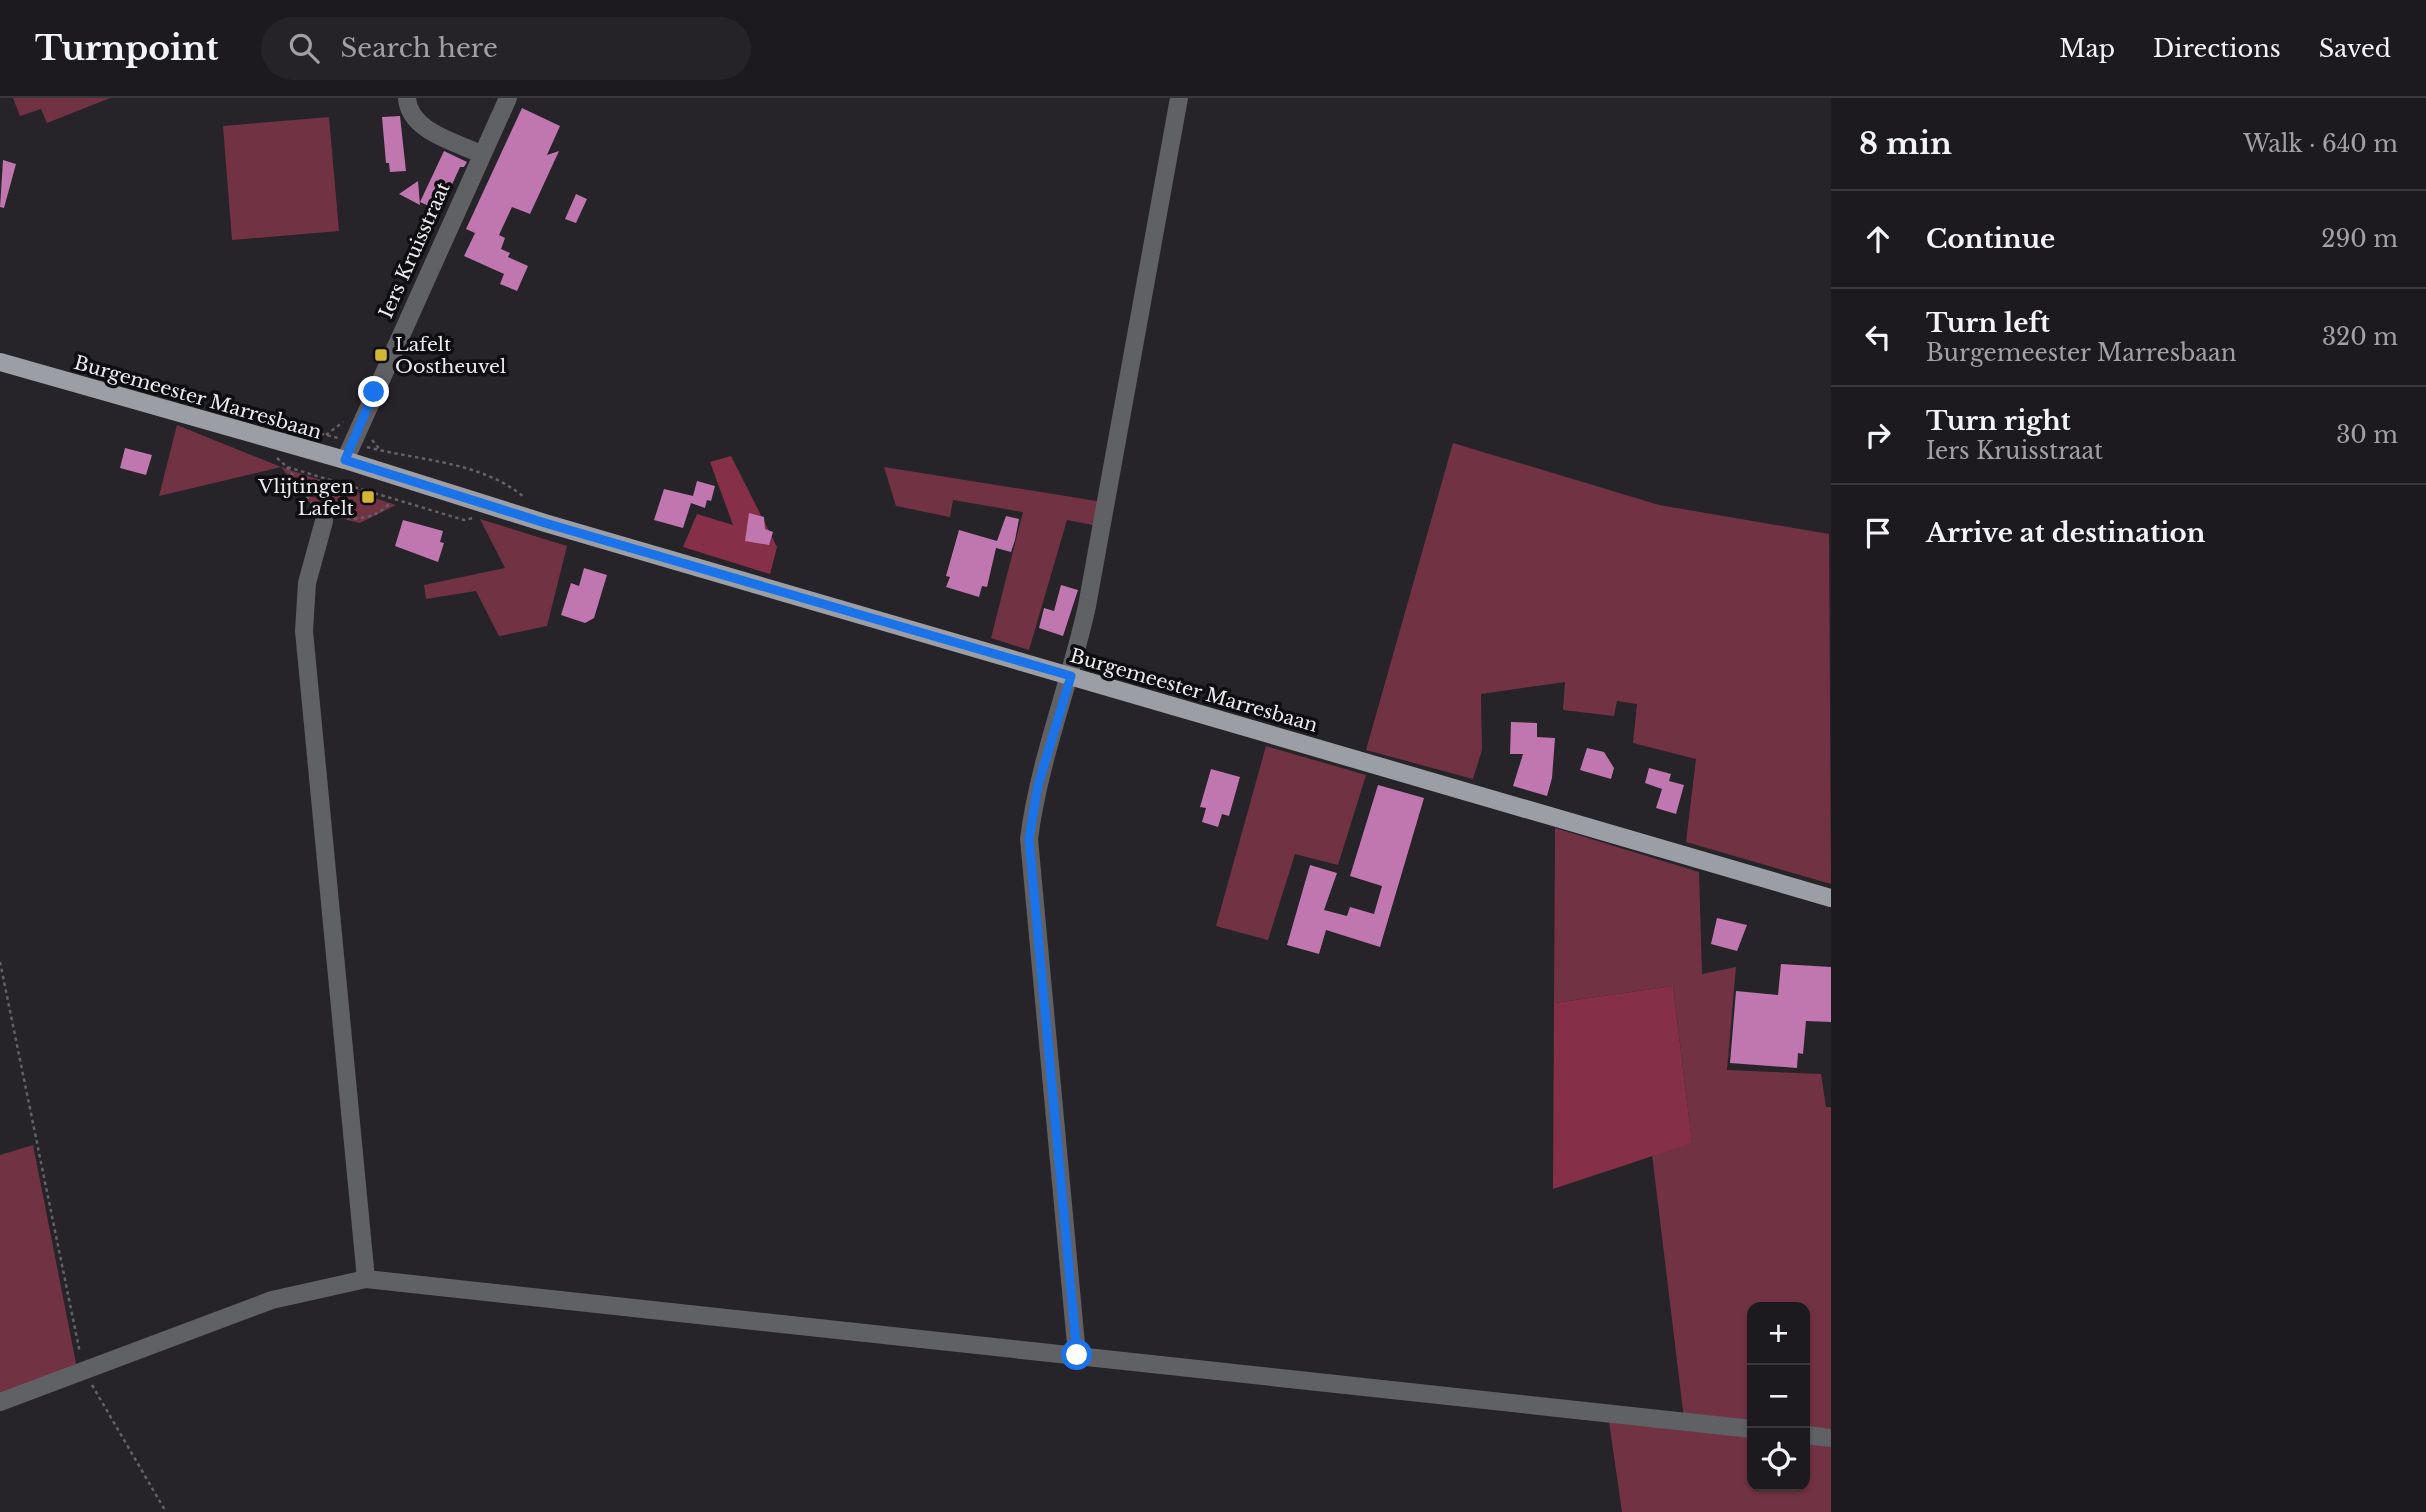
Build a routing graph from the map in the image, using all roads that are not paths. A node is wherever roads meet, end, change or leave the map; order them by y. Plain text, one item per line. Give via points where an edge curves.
1 (407, 98) edge
2 (508, 98) edge
3 (1179, 98) edge
4 (481, 154) junction
5 (0, 362) edge
6 (345, 460) junction
7 (326, 516) road end
8 (1071, 676) junction
9 (1831, 898) edge
10 (366, 1279) junction
11 (1077, 1355) junction
12 (0, 1402) edge
13 (1747, 1428) edge
14 (1810, 1436) edge
15 (1831, 1438) edge

1 - 4 street via 411,117 421,125
2 - 4 street, Iers Kruisstraat
3 - 8 street
4 - 6 street, Iers Kruisstraat
5 - 6 main road, Burgemeester Marresbaan
6 - 8 main road, Burgemeester Marresbaan
7 - 10 street via 307,583 304,631
8 - 9 main road, Burgemeester Marresbaan
8 - 11 street via 1038,785 1029,839
10 - 11 street
10 - 12 street via 272,1300
11 - 13 street
14 - 15 street

